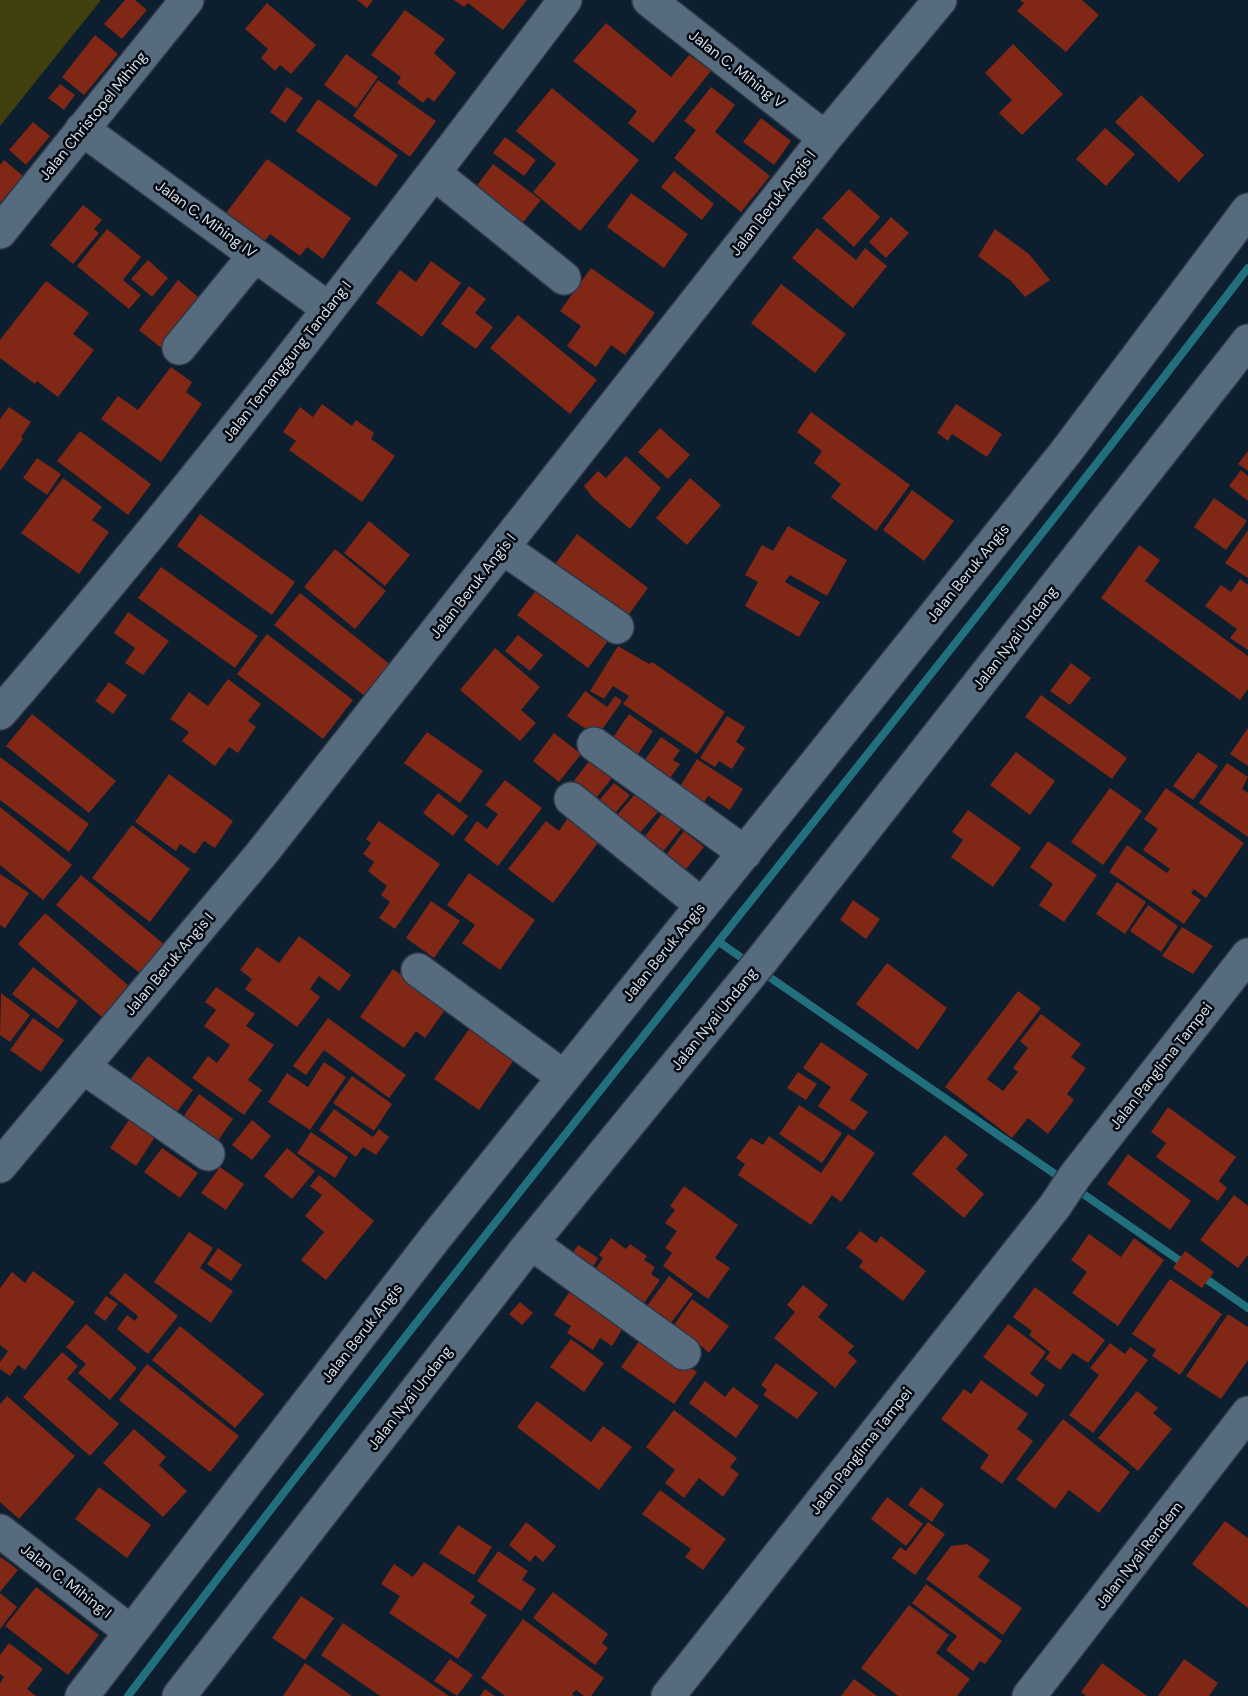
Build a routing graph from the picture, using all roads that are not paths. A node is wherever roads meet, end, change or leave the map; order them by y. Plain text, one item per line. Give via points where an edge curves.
1 (187, 0) edge
2 (564, 0) edge
3 (649, 0) edge
4 (939, 0) edge
5 (82, 129) junction
6 (825, 138) junction
7 (434, 173) junction
8 (1248, 210) edge
9 (0, 232) edge
10 (255, 255) junction
11 (564, 278) dead end
12 (329, 309) junction
13 (1248, 341) edge
14 (179, 348) dead end
15 (503, 548) junction
16 (617, 627) dead end
17 (0, 713) edge
18 (594, 744) dead end
19 (572, 799) dead end
20 (745, 853) junction
21 (702, 905) junction
22 (1248, 955) edge
23 (418, 970) dead end
24 (83, 1067) junction
25 (564, 1077) junction
26 (208, 1154) dead end
27 (0, 1166) edge
28 (531, 1243) junction
29 (684, 1353) dead end
30 (1248, 1413) edge
31 (0, 1531) edge
32 (131, 1632) junction
33 (82, 1696) edge
34 (179, 1696) edge
35 (668, 1696) edge
36 (1029, 1696) edge

1 - 5 street, Jalan Christopel Mihing
2 - 7 street, Jalan Temanggung Tandang I
3 - 6 street, Jalan C. Mihing V
4 - 6 street, Jalan Beruk Angis I
5 - 9 street, Jalan Christopel Mihing
5 - 10 street, Jalan C. Mihing IV
6 - 15 street, Jalan Beruk Angis I
7 - 11 street
7 - 12 street, Jalan Temanggung Tandang I
8 - 20 street, Jalan Beruk Angis via 1065,453
10 - 12 street, Jalan C. Mihing IV
10 - 14 street
12 - 17 street, Jalan Temanggung Tandang I via 88,612
13 - 28 street, Jalan Nyai Undang via 752,972
15 - 16 street
15 - 24 street, Jalan Beruk Angis I via 262,853
18 - 20 street
19 - 21 street
20 - 21 street, Jalan Beruk Angis
21 - 25 street, Jalan Beruk Angis
22 - 35 street, Jalan Panglima Tampei
23 - 25 street
24 - 26 street
24 - 27 street, Jalan Beruk Angis I
25 - 32 street, Jalan Beruk Angis
28 - 29 street
28 - 34 street, Jalan Nyai Undang
30 - 36 street, Jalan Nyai Rendem
31 - 32 street, Jalan C. Mihing I
32 - 33 street, Jalan Beruk Angis

